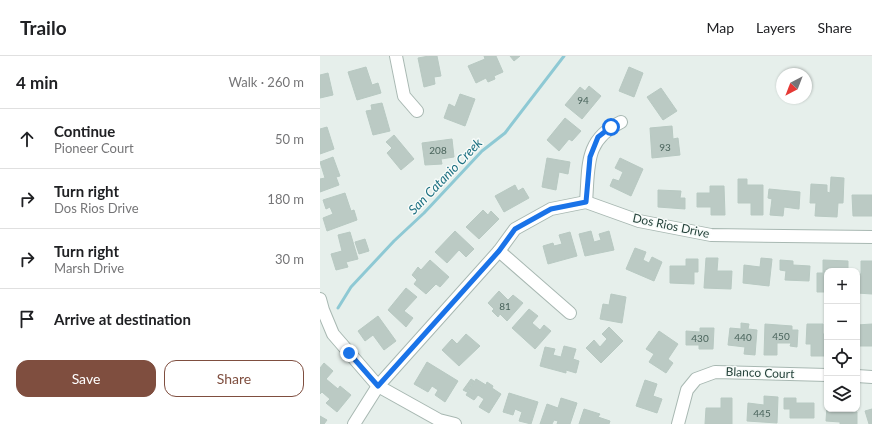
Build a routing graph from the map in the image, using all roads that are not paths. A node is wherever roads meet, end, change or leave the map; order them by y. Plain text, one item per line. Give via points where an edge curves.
1 (396, 56) edge
2 (417, 111) dead end
3 (621, 122) dead end
4 (586, 202) junction
5 (872, 237) edge
6 (499, 251) junction
7 (320, 299) edge
8 (570, 313) dead end
9 (824, 375) edge
10 (860, 376) edge
11 (872, 377) edge
12 (378, 386) junction
13 (354, 424) edge
14 (455, 424) edge
15 (678, 424) edge

1 - 2 street via 404,96
3 - 4 street via 598,137 590,157
4 - 5 street, Dos Rios Drive via 639,221 711,235
4 - 6 street via 545,212 515,229
6 - 8 street
6 - 12 street
7 - 12 street via 333,334
9 - 15 street, Blanco Court via 716,372 696,379 688,390
10 - 11 street
12 - 13 street
12 - 14 street via 439,420

